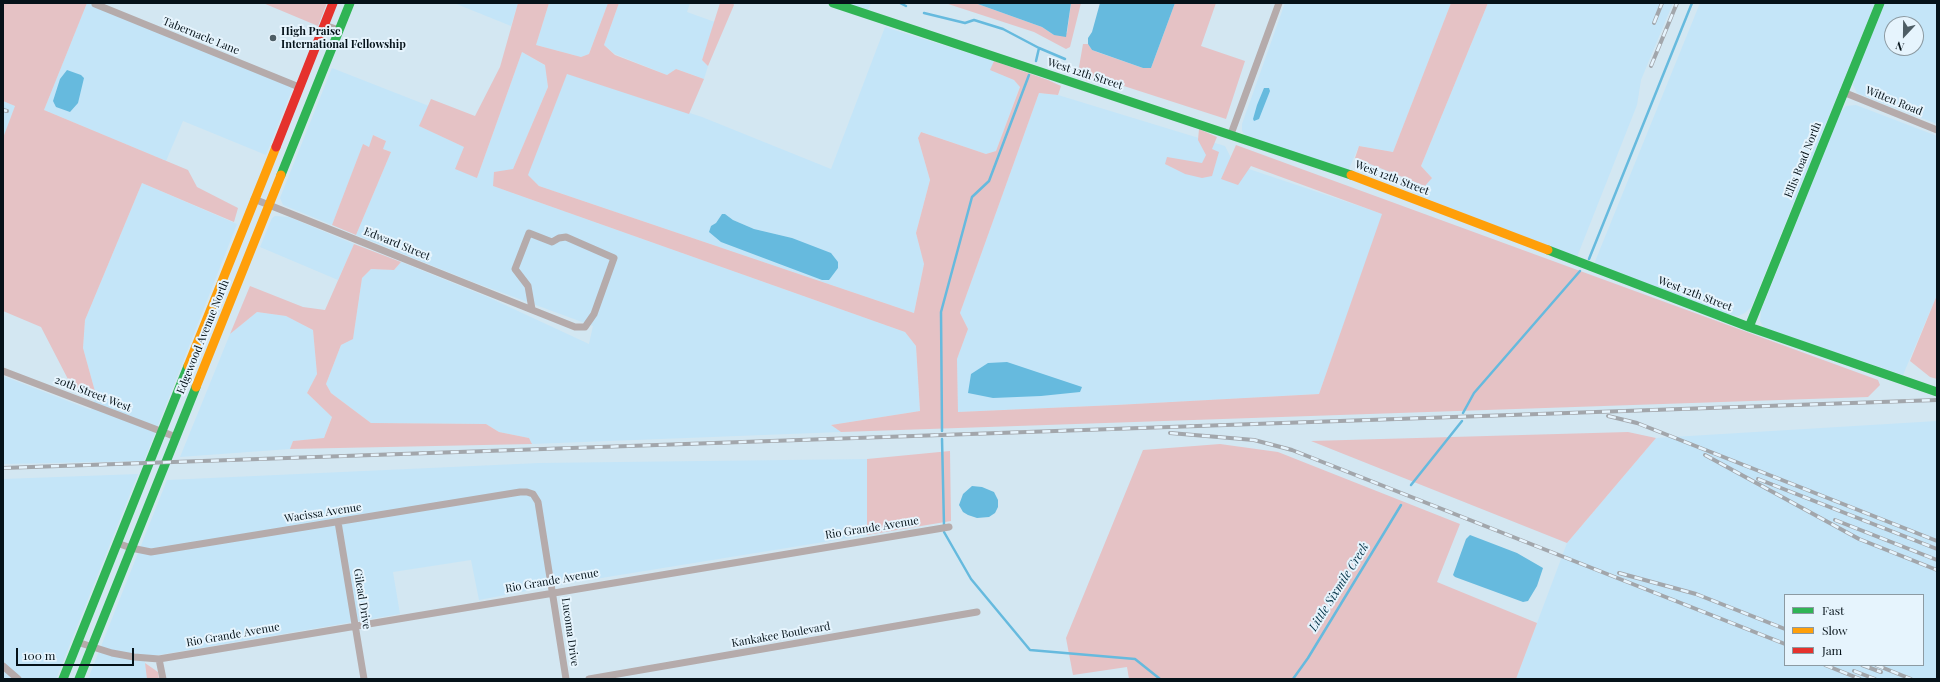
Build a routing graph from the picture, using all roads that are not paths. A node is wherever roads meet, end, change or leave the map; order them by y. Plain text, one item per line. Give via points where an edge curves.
1 (333, 3) edge
2 (350, 3) edge
3 (833, 3) edge
4 (1279, 3) edge
5 (1880, 3) edge
6 (95, 4) dead end
7 (324, 25) junction
8 (339, 30) junction
9 (299, 87) junction
10 (1843, 92) junction
11 (1937, 130) edge
12 (1232, 134) junction
13 (254, 199) junction
14 (269, 205) junction
15 (532, 309) junction
16 (1749, 327) junction
17 (3, 372) edge
18 (1937, 392) edge
19 (162, 432) junction
20 (176, 437) junction
21 (533, 494) joint
22 (338, 522) junction
23 (948, 527) dead end
24 (117, 543) junction
25 (131, 548) junction
26 (553, 592) junction
27 (977, 612) dead end
28 (356, 626) junction
29 (77, 642) junction
30 (92, 648) junction
31 (159, 659) junction
32 (3, 666) edge
33 (18, 679) edge
34 (63, 679) edge
35 (79, 679) edge
36 (163, 679) edge
37 (364, 679) edge
38 (566, 679) edge
39 (588, 679) edge

1 - 7 street, Edgewood Avenue North
2 - 8 street, Edgewood Avenue North
3 - 12 street, West 12th Street
4 - 12 street
5 - 10 street, Ellis Road North
6 - 9 street, Tabernacle Lane
7 - 8 street
7 - 9 street, Edgewood Avenue North
8 - 14 street, Edgewood Avenue North
9 - 13 street, Edgewood Avenue North
10 - 11 street, Witten Road
10 - 16 street, Ellis Road North
12 - 16 street, West 12th Street via 1340,171
13 - 14 street, Edward Street
13 - 19 street, Edgewood Avenue North
14 - 15 street, Edward Street
14 - 20 street, Edgewood Avenue North
15 - 15 street, Edward Street via 575,326 585,327 594,314 614,258 566,237 552,242 529,233 515,269 528,286
16 - 18 street, West 12th Street
17 - 19 street, 20th Street West
19 - 20 street, 20th Street West
19 - 24 street, Edgewood Avenue North
20 - 25 street, Edgewood Avenue North
21 - 22 street, Wacissa Avenue via 520,492
21 - 26 street, Lucoma Drive via 538,502
22 - 25 street, Wacissa Avenue via 151,552
22 - 28 street, Gilead Drive
23 - 26 street, Rio Grande Avenue
24 - 25 street, Wacissa Avenue
24 - 29 street, Edgewood Avenue North
25 - 30 street, Edgewood Avenue North
26 - 28 street, Rio Grande Avenue
26 - 38 street, Lucoma Drive via 552,601
27 - 39 street, Kankakee Boulevard
28 - 31 street, Rio Grande Avenue
28 - 37 street, Gilead Drive
29 - 30 street, Rio Grande Avenue
29 - 34 street, Edgewood Avenue North
30 - 31 street, Rio Grande Avenue via 134,657
30 - 35 street, Edgewood Avenue North
31 - 36 street
32 - 33 street

